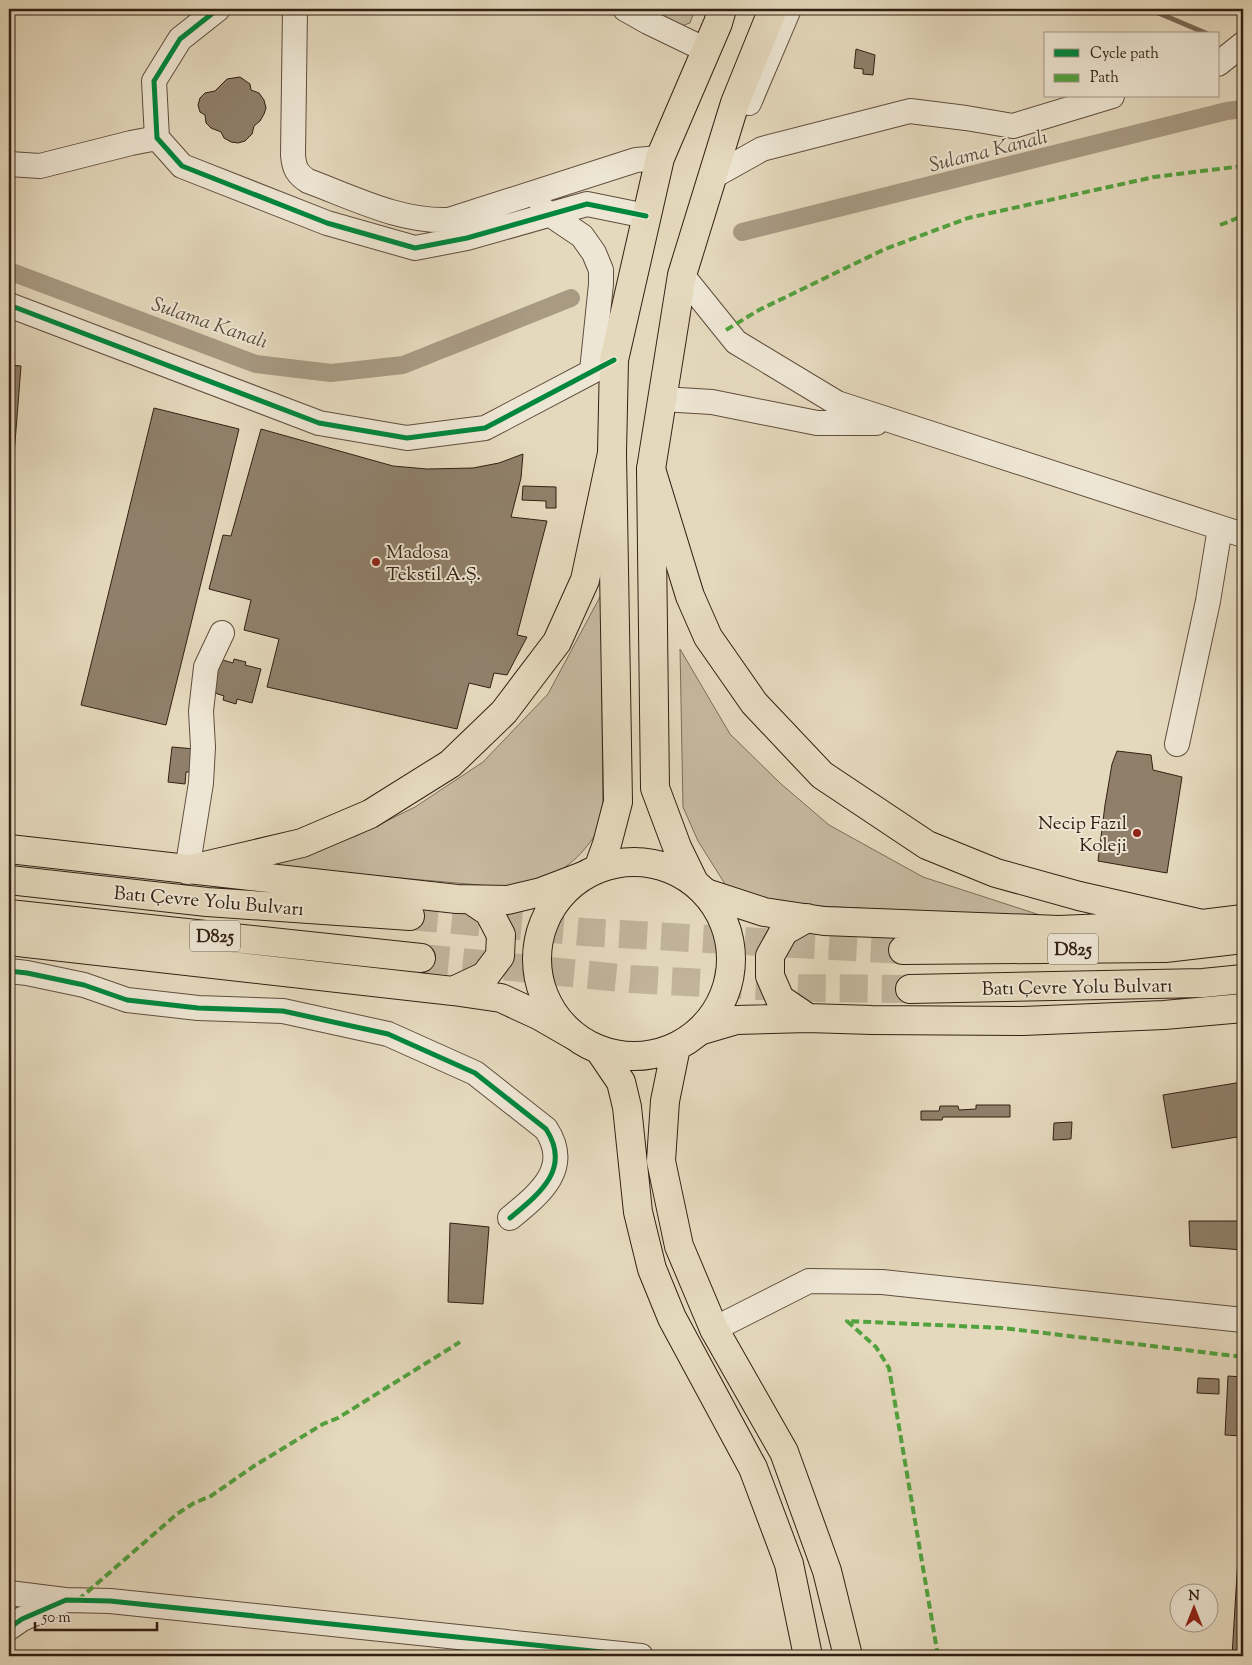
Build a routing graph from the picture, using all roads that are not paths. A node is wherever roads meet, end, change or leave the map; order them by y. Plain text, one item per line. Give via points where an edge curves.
1 (218, 9) edge
2 (295, 9) edge
3 (625, 9) edge
4 (722, 9) edge
5 (773, 9) edge
6 (789, 9) edge
7 (1243, 44) edge
8 (706, 50) junction
9 (1220, 62) edge
10 (1105, 98) edge
11 (157, 138) junction
12 (660, 158) junction
13 (9, 164) edge
14 (718, 174) junction
15 (521, 198) junction
16 (552, 214) junction
17 (646, 216) junction
18 (682, 275) junction
19 (9, 305) edge
20 (603, 365) junction
21 (662, 399) junction
22 (900, 423) junction
23 (612, 453) junction
24 (651, 468) junction
25 (1220, 528) junction
26 (1243, 535) edge
27 (222, 633) dead end
28 (1177, 744) dead end
29 (9, 849) edge
30 (187, 870) junction
31 (590, 873) junction
32 (9, 880) edge
33 (700, 888) junction
34 (471, 900) junction
35 (9, 914) edge
36 (410, 916) tunnel mouth
37 (807, 918) junction
38 (1243, 919) edge
39 (1202, 924) junction
40 (1243, 939) edge
41 (9, 941) edge
42 (903, 950) tunnel mouth
43 (421, 958) tunnel mouth
44 (9, 971) edge
45 (1243, 979) edge
46 (910, 989) tunnel mouth
47 (453, 990) junction
48 (1243, 1008) edge
49 (808, 1018) junction
50 (702, 1030) junction
51 (573, 1035) junction
52 (676, 1047) junction
53 (600, 1051) junction
54 (510, 1218) dead end
55 (1243, 1320) edge
56 (714, 1329) junction
57 (9, 1593) edge
58 (66, 1600) junction
59 (9, 1628) edge
60 (641, 1656) edge
61 (808, 1656) edge
62 (848, 1656) edge

1 - 11 street via 180,39 154,81
2 - 15 street via 293,155 294,165 302,177 402,216 430,220 449,220
3 - 8 street
4 - 8 main road
5 - 14 main road via 734,103
6 - 14 street
7 - 9 street
8 - 12 main road
10 - 14 street via 1013,126 910,111 762,149
11 - 13 street via 40,166
11 - 16 street via 182,166 327,223 415,248 467,238
12 - 15 street via 636,160
12 - 17 main road
14 - 18 main road
15 - 16 street
16 - 17 street via 587,204
16 - 20 street via 582,236 601,270
17 - 20 main road
18 - 21 main road
18 - 22 street via 736,342 837,403
19 - 20 street via 320,423 407,438 485,428
20 - 23 main road
21 - 22 street via 712,402 817,423
21 - 24 main road
22 - 25 street
23 - 30 main road via 585,580 557,642 504,712 450,764 370,814 302,843
23 - 31 main road via 618,802 607,844
24 - 33 main road via 655,788 677,847
24 - 39 main road via 690,596 708,637 754,703 822,775 927,845 996,873
25 - 26 street
25 - 28 street
27 - 30 street via 206,667 201,711 201,783
29 - 30 main road
30 - 34 main road
31 - 33 main road via 622,862 648,863 672,869
31 - 34 main road via 541,892 508,900
31 - 51 main road via 559,896 543,923 536,954 540,984 552,1012
32 - 36 main road, Batı Çevre Yolu Bulvarı / D825 via 207,902
33 - 37 main road via 764,912
33 - 50 main road via 723,918 731,948 730,978 720,1006
34 - 47 main road via 489,912 501,935 500,956 485,976
35 - 43 main road, Batı Çevre Yolu Bulvarı / D825
37 - 39 main road via 1059,930
37 - 49 main road via 784,931 770,956 770,976 780,999
38 - 39 main road
40 - 42 main road, Batı Çevre Yolu Bulvarı / D825 via 1165,948
41 - 47 main road
44 - 54 street via 84,985 127,1000 198,1008 283,1011 388,1034 475,1073 546,1129 554,1141 554,1167 548,1181 540,1193
45 - 46 main road, Batı Çevre Yolu Bulvarı / D825 via 1203,983
47 - 51 main road via 501,998
48 - 49 main road via 1023,1021
49 - 50 main road via 736,1020
50 - 52 main road
51 - 53 main road
52 - 53 main road via 651,1055 634,1056
52 - 56 main road via 665,1101 661,1161 679,1246
53 - 61 main road via 621,1082 627,1107 638,1212 652,1269 672,1318 753,1468 789,1564
55 - 56 street via 882,1282 809,1281
56 - 62 main road via 784,1452 827,1571
57 - 58 street
58 - 59 street via 22,1618
58 - 60 street via 110,1601

